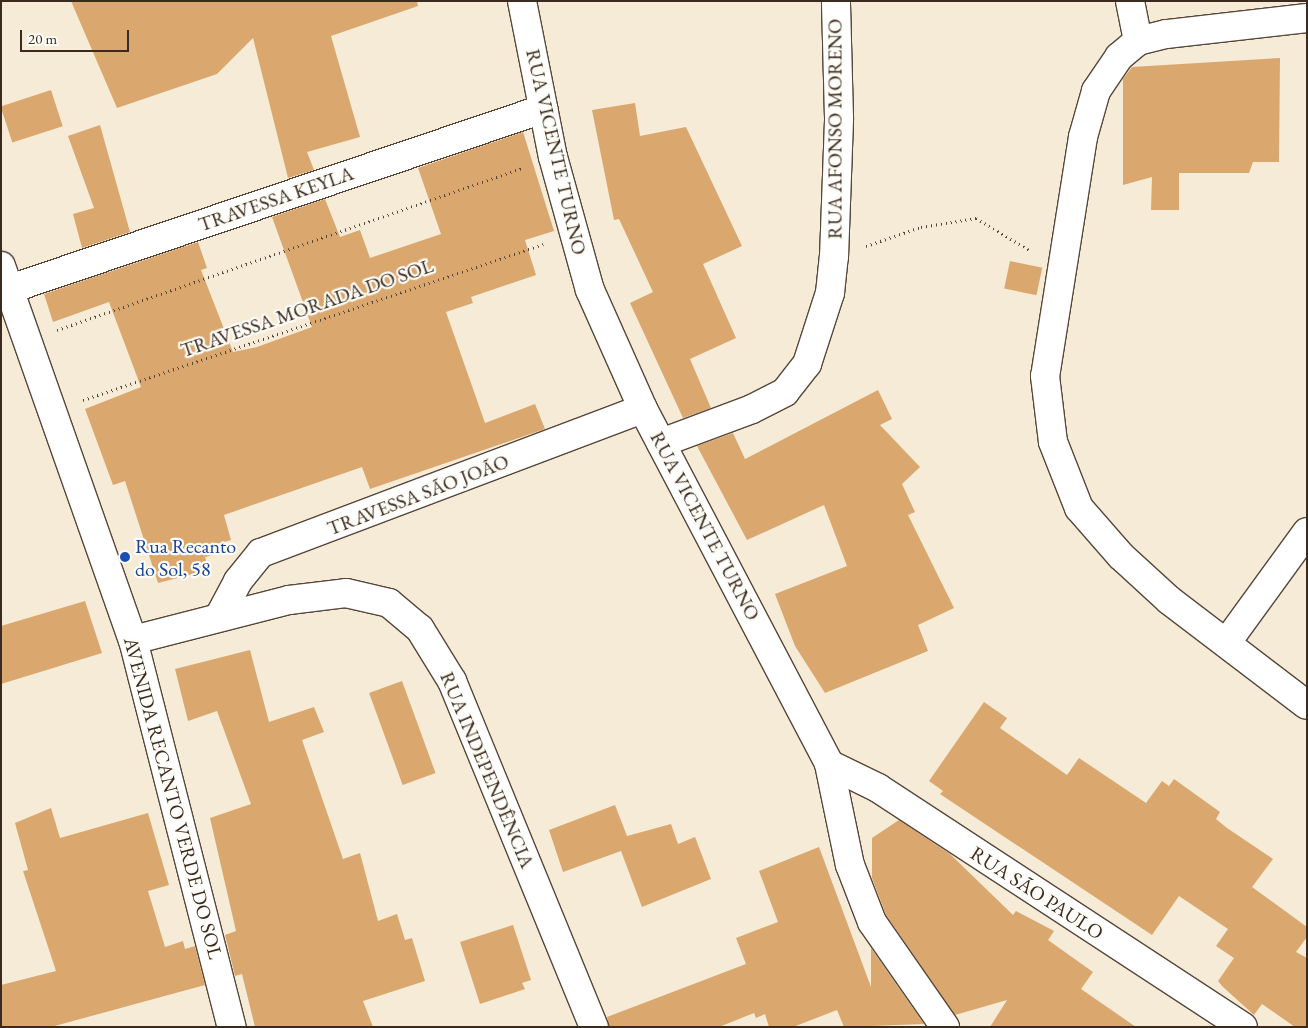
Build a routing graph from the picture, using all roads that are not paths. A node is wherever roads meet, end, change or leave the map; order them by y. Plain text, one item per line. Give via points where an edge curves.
1 (522, 1) edge
2 (836, 1) edge
3 (1130, 1) edge
4 (1307, 18) edge
5 (1138, 41) junction
6 (543, 109) junction
7 (6, 278) edge
8 (643, 409) junction
9 (661, 443) junction
10 (1307, 532) edge
11 (220, 615) junction
12 (133, 640) junction
13 (1227, 642) junction
14 (1307, 705) edge
15 (829, 764) junction
16 (232, 1027) edge
17 (594, 1027) edge
18 (945, 1027) edge
19 (1243, 1027) edge

1 - 6 street, RUA VICENTE TURNO
2 - 9 street, RUA AFONSO MORENO via 839,118 834,257 830,293 808,364 794,382 752,409
3 - 5 street
4 - 5 street
5 - 13 street via 1119,57 1096,91 1059,278 1045,376 1053,442 1079,508 1121,556
6 - 7 street, TRAVESSA KEYLA
6 - 8 street, RUA VICENTE TURNO via 572,234 590,290
7 - 12 street, AVENIDA RECANTO VERDE DO SOL
8 - 9 street, RUA VICENTE TURNO
8 - 11 street, TRAVESSA SÃO JOÃO via 261,553 238,581
9 - 15 street, RUA VICENTE TURNO
10 - 13 street
11 - 12 street, RUA INDEPENDÊNCIA
11 - 17 street, RUA INDEPENDÊNCIA via 346,593 390,604 420,630 452,681
12 - 16 street, AVENIDA RECANTO VERDE DO SOL
13 - 14 street
15 - 18 street, RUA VICENTE TURNO via 850,865 872,922
15 - 19 street, RUA SÃO PAULO via 878,788

